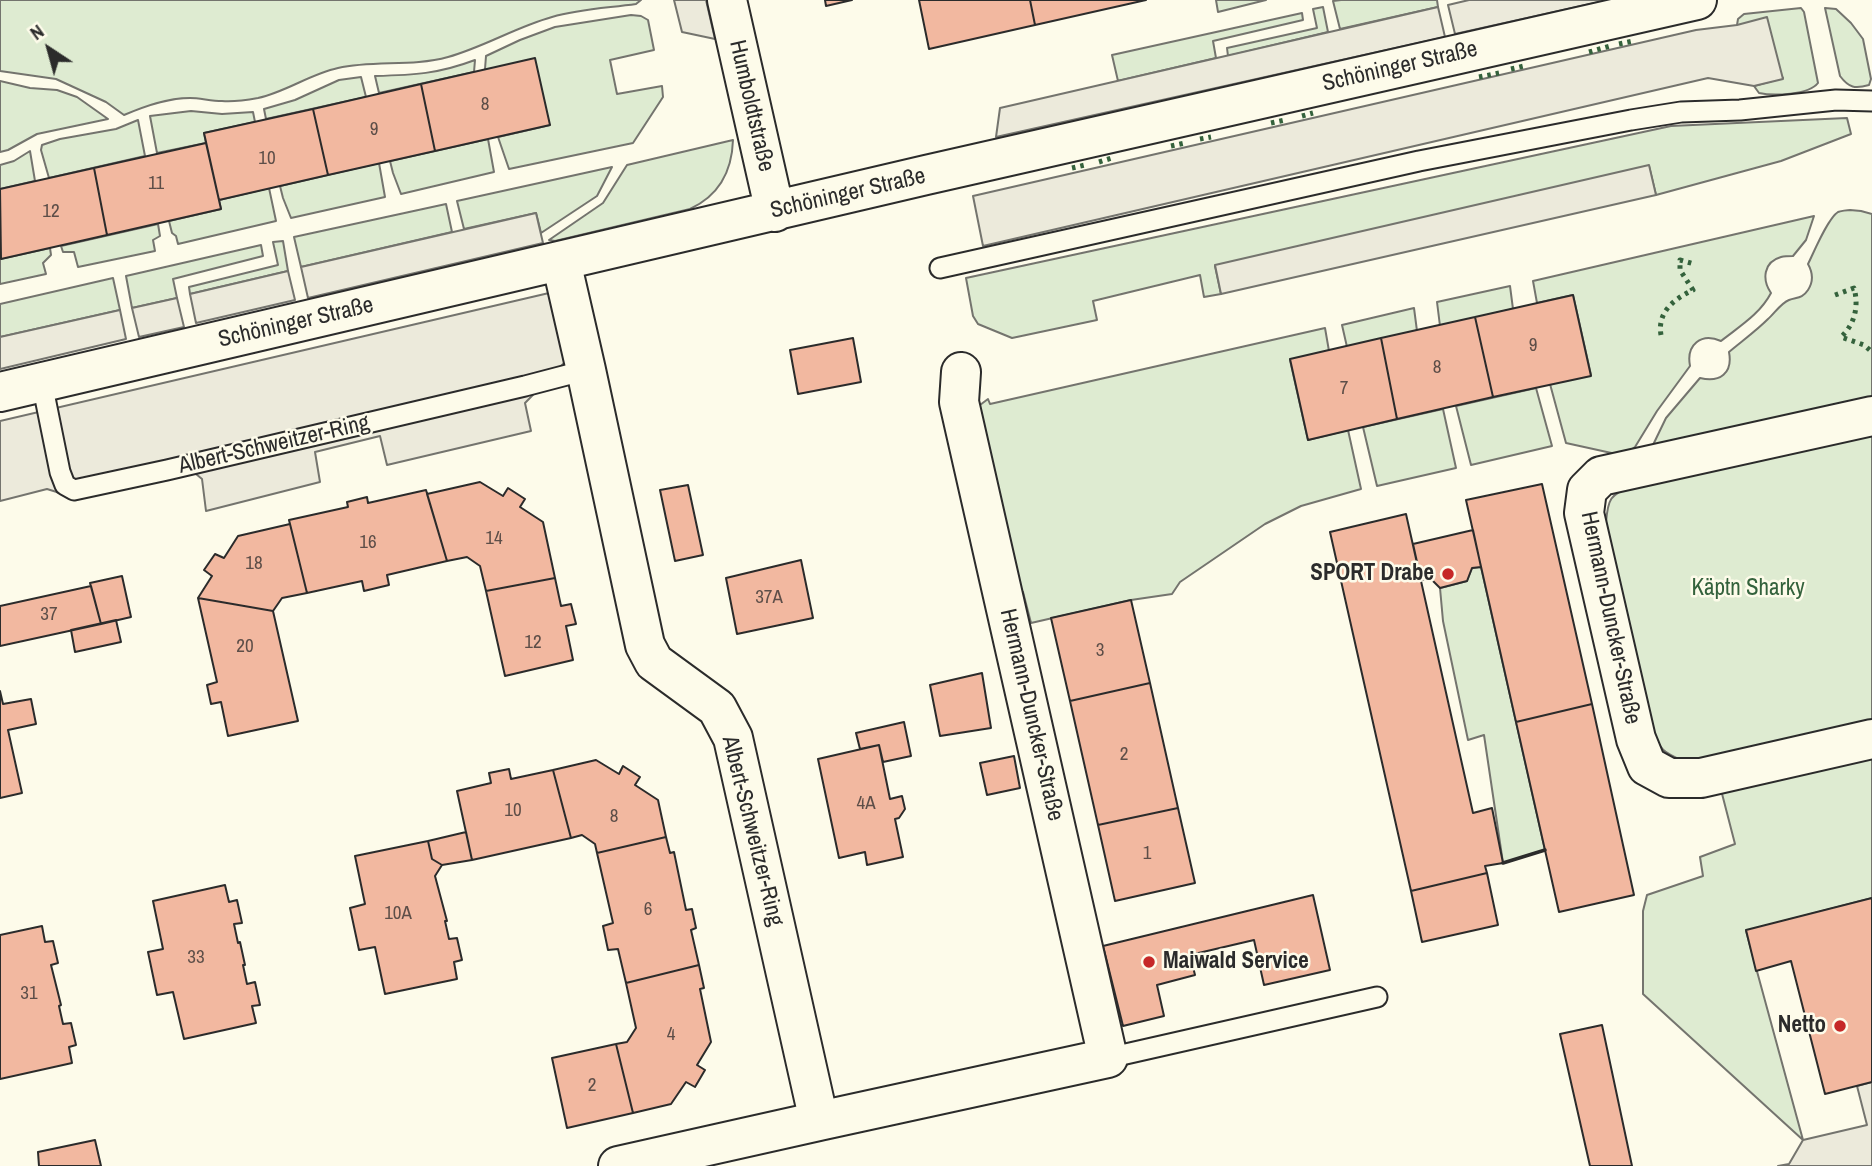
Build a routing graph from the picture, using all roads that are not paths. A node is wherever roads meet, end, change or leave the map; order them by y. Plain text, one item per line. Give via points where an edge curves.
1 (727, 0) edge
2 (1697, 0) edge
3 (1872, 101) edge
4 (775, 212) junction
5 (561, 261) junction
6 (940, 268) dead end
7 (586, 370) junction
8 (961, 372) dead end
9 (42, 383) junction
10 (0, 392) edge
11 (1872, 416) edge
12 (1872, 739) edge
13 (1377, 996) dead end
14 (1108, 1058) junction
15 (819, 1121) junction
16 (618, 1166) edge

1 - 4 street, Humboldtstraße
2 - 4 street, Schöninger Straße
3 - 6 lane via 1681,112 1631,120
4 - 5 street, Schöninger Straße
5 - 7 street, Albert-Schweitzer-Ring
5 - 9 street, Schöninger Straße
7 - 9 lane, Albert-Schweitzer-Ring via 74,490 65,485 60,472
7 - 15 street, Albert-Schweitzer-Ring via 645,645 654,662 717,708 733,738
8 - 14 street, Hermann-Duncker-Straße via 959,402
9 - 10 street, Schöninger Straße
11 - 12 street, Hermann-Duncker-Straße via 1601,476 1587,490 1584,513 1636,739 1647,766 1669,778 1701,778
13 - 14 lane
14 - 15 street
15 - 16 street

